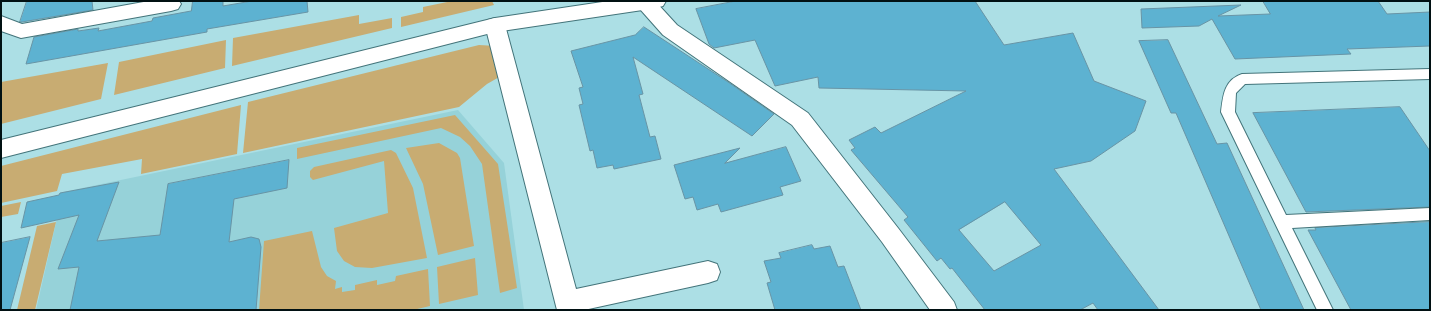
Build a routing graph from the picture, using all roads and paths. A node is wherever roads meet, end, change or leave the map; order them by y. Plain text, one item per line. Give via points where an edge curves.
1 (651, 2) edge
2 (171, 4) dead end
3 (608, 4) edge
4 (1, 23) edge
5 (495, 25) junction
6 (1430, 74) edge
7 (1, 149) edge
8 (1430, 214) edge
9 (1282, 222) junction
10 (708, 272) dead end
11 (568, 306) edge
12 (945, 310) edge
13 (1325, 310) edge

1 - 3 street
1 - 12 street via 670,30 800,119
2 - 4 street via 21,31
3 - 5 street
5 - 7 street
5 - 11 street
6 - 9 lane via 1242,79 1230,91 1228,112
8 - 9 lane
9 - 13 lane
10 - 11 street

